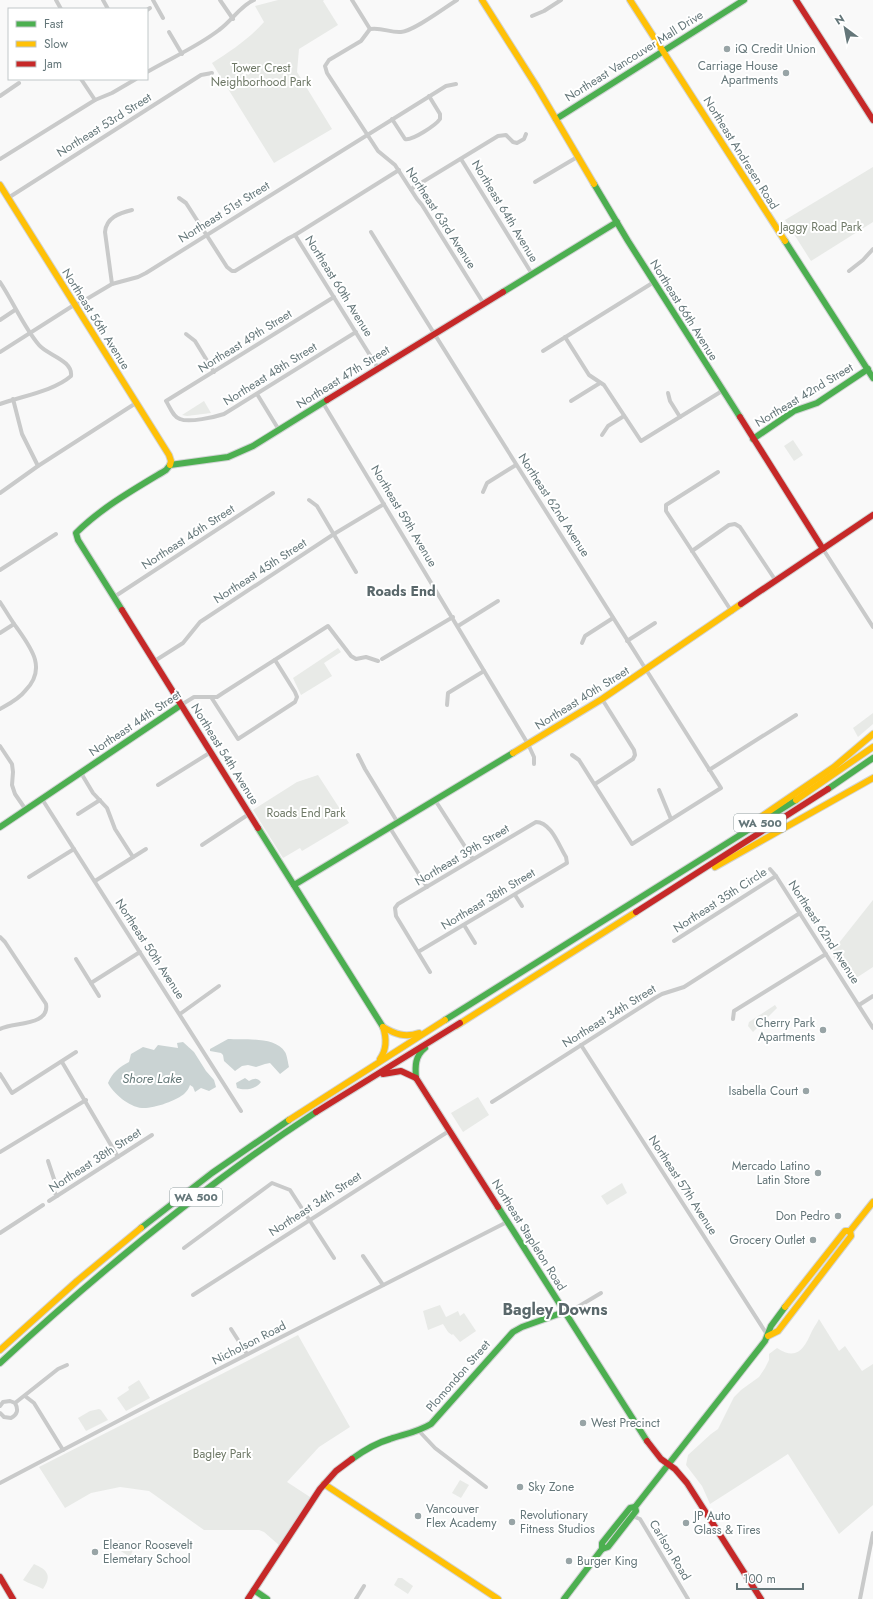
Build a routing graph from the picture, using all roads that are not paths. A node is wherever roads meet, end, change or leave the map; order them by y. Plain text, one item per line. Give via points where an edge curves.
1 (153, 0) edge
2 (220, 0) edge
3 (254, 0) edge
4 (352, 0) edge
5 (457, 0) edge
6 (482, 0) edge
7 (561, 0) edge
8 (630, 0) edge
9 (744, 0) edge
10 (796, 0) edge
11 (532, 16) dead end
12 (163, 18) dead end
13 (233, 19) junction
14 (370, 29) junction
15 (168, 32) dead end
16 (663, 51) junction
17 (182, 54) junction
18 (148, 70) edge
19 (212, 73) dead end
20 (82, 80) edge
21 (133, 80) edge
22 (19, 83) dead end
23 (456, 84) dead end
24 (0, 96) edge
25 (429, 96) junction
26 (95, 100) junction
27 (392, 119) junction
28 (556, 119) junction
29 (873, 120) edge
30 (526, 134) dead end
31 (367, 135) junction
32 (579, 156) junction
33 (0, 159) edge
34 (461, 159) junction
35 (398, 170) junction
36 (535, 182) dead end
37 (0, 185) edge
38 (411, 189) junction
39 (8, 198) junction
40 (179, 198) dead end
41 (132, 210) dead end
42 (617, 222) junction
43 (371, 232) dead end
44 (207, 235) junction
45 (296, 235) junction
46 (873, 249) edge
47 (849, 271) dead end
48 (532, 274) junction
49 (0, 282) edge
50 (654, 282) junction
51 (112, 284) junction
52 (334, 297) junction
53 (484, 304) junction
54 (74, 305) junction
55 (15, 310) junction
56 (0, 320) edge
57 (356, 332) junction
58 (31, 333) junction
59 (186, 334) dead end
60 (434, 334) junction
61 (566, 337) junction
62 (542, 351) dead end
63 (0, 352) edge
64 (378, 368) junction
65 (868, 369) junction
66 (214, 372) junction
67 (873, 378) edge
68 (600, 382) junction
69 (722, 391) junction
70 (668, 392) dead end
71 (257, 394) junction
72 (13, 399) junction
73 (571, 400) dead end
74 (136, 403) junction
75 (323, 403) junction
76 (0, 404) edge
77 (624, 416) junction
78 (680, 417) junction
79 (190, 420) joint
80 (279, 430) junction
81 (602, 435) dead end
82 (753, 439) junction
83 (170, 465) junction
84 (516, 465) junction
85 (38, 466) junction
86 (718, 472) dead end
87 (484, 492) dead end
88 (0, 493) edge
89 (273, 493) dead end
90 (309, 500) dead end
91 (384, 504) junction
92 (873, 515) edge
93 (76, 533) joint
94 (56, 534) dead end
95 (334, 534) junction
96 (823, 549) junction
97 (692, 551) junction
98 (0, 570) edge
99 (356, 572) dead end
100 (776, 581) junction
101 (114, 597) junction
102 (498, 601) dead end
103 (0, 602) edge
104 (732, 612) junction
105 (453, 617) junction
106 (613, 618) junction
107 (655, 623) dead end
108 (14, 624) junction
109 (458, 626) junction
110 (873, 627) edge
111 (0, 633) edge
112 (627, 641) junction
113 (582, 643) dead end
114 (275, 660) junction
115 (154, 662) junction
116 (484, 671) junction
117 (645, 671) junction
118 (211, 697) junction
119 (602, 699) junction
120 (181, 705) junction
121 (447, 705) dead end
122 (0, 709) edge
123 (796, 715) dead end
124 (873, 734) edge
125 (528, 744) junction
126 (0, 746) edge
127 (873, 747) edge
128 (211, 752) junction
129 (358, 755) dead end
130 (572, 755) dead end
131 (873, 758) edge
132 (534, 764) dead end
133 (709, 770) junction
134 (81, 773) junction
135 (873, 778) edge
136 (158, 784) dead end
137 (595, 784) junction
138 (659, 790) dead end
139 (42, 799) junction
140 (100, 800) junction
141 (435, 800) junction
142 (26, 810) junction
143 (78, 814) dead end
144 (250, 814) junction
145 (672, 819) junction
146 (398, 823) junction
147 (0, 827) edge
148 (390, 828) junction
149 (202, 845) dead end
150 (74, 849) junction
151 (146, 849) dead end
152 (133, 857) junction
153 (473, 859) junction
154 (567, 863) joint
155 (770, 869) dead end
156 (776, 876) junction
157 (29, 877) dead end
158 (94, 881) junction
159 (294, 885) junction
160 (427, 887) junction
161 (666, 892) junction
162 (515, 895) junction
163 (644, 895) junction
164 (522, 906) dead end
165 (800, 913) junction
166 (464, 925) junction
167 (0, 937) edge
168 (674, 941) dead end
169 (475, 943) dead end
170 (140, 952) junction
171 (418, 952) junction
172 (826, 954) junction
173 (76, 959) dead end
174 (430, 972) dead end
175 (91, 983) junction
176 (219, 986) dead end
177 (99, 996) dead end
178 (873, 996) edge
179 (858, 1005) junction
180 (180, 1014) junction
181 (453, 1015) junction
182 (733, 1020) dead end
183 (460, 1023) junction
184 (384, 1027) junction
185 (873, 1028) edge
186 (0, 1029) edge
187 (581, 1045) junction
188 (76, 1052) dead end
189 (62, 1062) junction
190 (378, 1062) junction
191 (0, 1074) edge
192 (416, 1078) junction
193 (343, 1096) junction
194 (86, 1100) junction
195 (492, 1102) dead end
196 (241, 1111) dead end
197 (449, 1131) junction
198 (152, 1135) dead end
199 (0, 1152) edge
200 (118, 1157) junction
201 (48, 1161) dead end
202 (57, 1196) junction
203 (49, 1201) dead end
204 (873, 1202) edge
205 (43, 1205) dead end
206 (310, 1220) junction
207 (507, 1222) junction
208 (0, 1233) edge
209 (184, 1248) dead end
210 (363, 1256) dead end
211 (334, 1258) dead end
212 (383, 1285) junction
213 (601, 1293) dead end
214 (193, 1295) dead end
215 (564, 1312) junction
216 (231, 1329) dead end
217 (768, 1336) junction
218 (0, 1350) edge
219 (247, 1354) junction
220 (0, 1363) edge
221 (67, 1365) dead end
222 (25, 1396) junction
223 (15, 1404) junction
224 (0, 1406) edge
225 (1, 1415) edge
226 (419, 1431) junction
227 (62, 1450) junction
228 (668, 1463) junction
229 (0, 1482) edge
230 (324, 1484) junction
231 (486, 1487) dead end
232 (635, 1507) junction
233 (632, 1516) junction
234 (873, 1533) edge
235 (602, 1549) junction
236 (0, 1578) edge
237 (364, 1586) dead end
238 (254, 1590) junction
239 (13, 1599) edge
240 (248, 1599) edge
241 (267, 1599) edge
242 (356, 1599) edge
243 (498, 1599) edge
244 (564, 1599) edge
245 (688, 1599) edge
246 (761, 1599) edge
247 (860, 1599) edge

1 - 12 street
2 - 13 street
3 - 13 street via 242,8
4 - 14 street
5 - 14 street via 412,28 400,32
6 - 28 main road, Northeast 66th Avenue
7 - 11 street
8 - 16 main road, Northeast Andresen Road
9 - 16 main road, Northeast Vancouver Mall Drive
10 - 29 main road
13 - 17 street
14 - 31 street, Northeast 63rd Avenue via 361,41 329,60 325,66
15 - 17 street
16 - 28 main road, Northeast Vancouver Mall Drive
16 - 65 main road, Northeast Andresen Road
17 - 18 street
19 - 39 street, Northeast 53rd Street via 201,76
20 - 26 street
21 - 26 street
22 - 24 street
23 - 25 street, Northeast 51st Street via 448,84
25 - 27 street, Northeast 51st Street
25 - 27 street via 440,114 440,119 412,139 405,139
26 - 33 street
27 - 31 street, Northeast 51st Street
28 - 32 main road, Northeast 66th Avenue
30 - 34 street via 524,139 517,143 506,135 501,135
31 - 35 street, Northeast 63rd Avenue via 380,154
31 - 44 street, Northeast 51st Street
32 - 36 street
32 - 42 main road, Northeast 66th Avenue
34 - 38 street
34 - 48 street, Northeast 64th Avenue
35 - 38 street, Northeast 63rd Avenue
35 - 45 street
37 - 39 main road, Northeast 56th Avenue
38 - 53 street, Northeast 63rd Avenue
39 - 54 main road, Northeast 56th Avenue
40 - 44 street via 186,203
41 - 51 street via 122,212 105,225
42 - 48 main road, Northeast 47th Street
42 - 50 main road, Northeast 66th Avenue
43 - 60 street, Northeast 62nd Avenue
44 - 45 street via 232,271 238,270
44 - 51 street, Northeast 51st Street via 146,273
45 - 52 street, Northeast 60th Avenue
46 - 47 street
48 - 53 main road, Northeast 47th Street
49 - 55 street
50 - 61 street
50 - 69 main road, Northeast 66th Avenue
51 - 54 street, Northeast 51st Street
52 - 57 street, Northeast 60th Avenue
52 - 66 street, Northeast 49th Street
53 - 60 main road, Northeast 47th Street
54 - 58 street, Northeast 51st Street
54 - 74 main road, Northeast 56th Avenue
55 - 56 street
55 - 58 street
57 - 64 street, Northeast 60th Avenue
57 - 71 street, Northeast 48th Street
58 - 63 street, Northeast 51st Street
58 - 72 street via 40,346 70,368 71,376 56,386
59 - 66 street via 195,341
60 - 64 main road, Northeast 47th Street
60 - 84 street, Northeast 62nd Avenue
61 - 62 street
61 - 68 street via 589,375
64 - 75 main road, Northeast 47th Street
65 - 67 main road, Northeast Andresen Road
65 - 82 main road, Northeast 42nd Street via 817,403 794,411
66 - 79 street, Northeast 49th Street via 166,401 175,416
68 - 73 street
68 - 77 street
69 - 78 street
69 - 82 main road, Northeast 66th Avenue
70 - 78 street via 670,401
71 - 79 street, Northeast 48th Street via 224,414
71 - 80 street
72 - 76 street
72 - 85 street via 22,434
74 - 83 main road, Northeast 56th Avenue via 169,455
74 - 85 street
75 - 80 main road, Northeast 47th Street
75 - 91 street, Northeast 59th Avenue
77 - 78 street via 641,441
77 - 81 street via 608,426
80 - 83 main road, Northeast 47th Street via 232,456
82 - 96 main road, Northeast 66th Avenue
83 - 93 main road, Northeast 47th Street via 83,525
84 - 87 street via 487,483
84 - 106 street, Northeast 62nd Avenue
85 - 88 street
86 - 97 street via 666,505 666,511
89 - 101 street, Northeast 46th Street
90 - 95 street via 317,506
91 - 95 street, Northeast 45th Street
91 - 105 street, Northeast 59th Avenue
92 - 96 main road, Northeast 40th Street
93 - 101 main road, Northeast 54th Avenue
94 - 98 street
95 - 99 street
95 - 115 street, Northeast 45th Street via 200,622 183,643
96 - 100 main road, Northeast 40th Street
96 - 110 street, Northeast 66th Avenue
97 - 100 street via 729,525 735,524 740,527
97 - 104 street
100 - 104 main road, Northeast 40th Street
101 - 115 main road, Northeast 54th Avenue
102 - 109 street
103 - 108 street
104 - 117 main road, Northeast 40th Street
105 - 109 street, Northeast 59th Avenue
105 - 114 street, Northeast 44th Street via 380,660 366,657 356,659 350,656 328,626
106 - 112 street, Northeast 62nd Avenue
106 - 113 street via 585,636
107 - 112 street
108 - 111 street
108 - 122 street via 30,646 36,661 35,676 31,685
109 - 116 street, Northeast 59th Avenue
112 - 117 street, Northeast 62nd Avenue
114 - 118 street, Northeast 44th Street via 224,693
114 - 118 street via 295,692 295,702 238,739
115 - 120 main road, Northeast 54th Avenue
116 - 121 street via 448,693
116 - 125 street, Northeast 59th Avenue
117 - 119 main road, Northeast 40th Street
117 - 133 street, Northeast 62nd Avenue
118 - 120 street, Northeast 44th Street via 194,697
119 - 125 main road, Northeast 40th Street
119 - 137 street via 635,755 633,759
120 - 128 main road, Northeast 54th Avenue
120 - 134 main road, Northeast 44th Street
123 - 133 street
124 - 163 main road via 825,773
125 - 132 street, Northeast 59th Avenue via 534,757
125 - 141 main road, Northeast 40th Street
126 - 142 street via 12,764 12,785
127 - 163 main road, WA 500 via 824,782
128 - 136 street
128 - 144 main road, Northeast 54th Avenue
129 - 146 street
130 - 137 street via 579,760
131 - 161 main road, WA 500 via 810,802
133 - 145 street, Northeast 62nd Avenue via 721,788
134 - 139 main road, Northeast 44th Street
134 - 140 street
135 - 161 main road
137 - 145 street via 632,844
138 - 145 street
139 - 142 main road, Northeast 44th Street
139 - 150 street, Northeast 50th Avenue
140 - 143 street
140 - 152 street via 107,808 115,829
141 - 146 main road, Northeast 40th Street
141 - 153 street
142 - 147 main road, Northeast 44th Street
144 - 149 street
144 - 159 main road, Northeast 54th Avenue
146 - 148 main road, Northeast 40th Street
148 - 159 main road, Northeast 40th Street
148 - 160 street
150 - 157 street
150 - 158 street, Northeast 50th Avenue
151 - 152 street
152 - 158 street
153 - 154 street, Northeast 39th Street via 536,822 541,822 547,826
153 - 160 street, Northeast 39th Street
154 - 162 street, Northeast 38th Street
155 - 156 street, Northeast 62nd Avenue
156 - 165 street, Northeast 62nd Avenue
156 - 168 street, Northeast 35th Circle
158 - 170 street, Northeast 50th Avenue
159 - 184 main road, Northeast 54th Avenue
160 - 171 street, Northeast 39th Street via 395,908 396,916
161 - 183 main road, WA 500
162 - 164 street
162 - 166 street, Northeast 38th Street
163 - 181 main road, WA 500
165 - 172 street, Northeast 62nd Avenue
165 - 187 street, Northeast 34th Street via 684,987 662,994
166 - 169 street
166 - 171 street, Northeast 38th Street
167 - 186 street via 46,1004 46,1012 33,1021 12,1024
170 - 175 street
170 - 180 street, Northeast 50th Avenue
171 - 174 street
172 - 179 street, Northeast 62nd Avenue
172 - 182 street via 734,1011
173 - 175 street
175 - 177 street
176 - 180 street
178 - 179 street
179 - 185 street, Northeast 62nd Avenue
180 - 196 street, Northeast 50th Avenue
181 - 184 main road via 410,1036 397,1034
181 - 190 main road, WA 500
183 - 192 main road via 419,1052 415,1062
183 - 193 main road, WA 500
184 - 190 main road via 386,1044
187 - 195 street, Northeast 34th Street
187 - 217 street, Northeast 57th Avenue
188 - 189 street
189 - 191 street via 12,1093
189 - 194 street
190 - 218 main road, WA 500 via 280,1126 179,1198 94,1266
192 - 193 main road via 404,1070 392,1071
192 - 197 main road, Northeast Stapleton Road
193 - 220 main road, WA 500 via 265,1147 166,1220 76,1294
194 - 199 street
194 - 200 street
197 - 206 street, Northeast 34th Street
197 - 207 main road, Northeast Stapleton Road
198 - 200 street, Northeast 38th Street
200 - 202 street, Northeast 38th Street
201 - 202 street via 55,1182 53,1190
202 - 203 street, Northeast 38th Street
204 - 217 main road via 850,1231 845,1231 771,1326
205 - 208 street, Northeast 38th Street
206 - 209 street via 290,1190 272,1183
206 - 211 street
206 - 214 street, Northeast 34th Street
207 - 212 street, Nicholson Road
207 - 215 main road, Northeast Stapleton Road
210 - 212 street
212 - 219 street, Nicholson Road
213 - 215 street via 572,1311
215 - 226 main road, Plomondon Street via 513,1332 441,1414
215 - 228 main road, Northeast Stapleton Road via 641,1433 661,1459
216 - 219 street
217 - 228 main road
219 - 227 street, Nicholson Road
221 - 222 street via 58,1369
222 - 223 street
222 - 227 street via 34,1403
223 - 224 street via 6,1401
223 - 225 street via 17,1411 14,1417 7,1418
226 - 230 main road, Plomondon Street via 389,1439 362,1452 336,1471
226 - 231 street via 435,1448
227 - 229 street, Nicholson Road
228 - 232 main road
228 - 246 main road, Northeast Stapleton Road via 686,1483
230 - 238 main road, Plomondon Street
230 - 243 main road
232 - 233 main road via 636,1511
232 - 235 main road via 627,1510 602,1543
233 - 235 main road via 608,1547
233 - 245 street, Carlson Road via 640,1520
234 - 247 street
235 - 244 main road
236 - 239 main road
237 - 242 street
238 - 240 main road, Plomondon Street
238 - 241 main road

